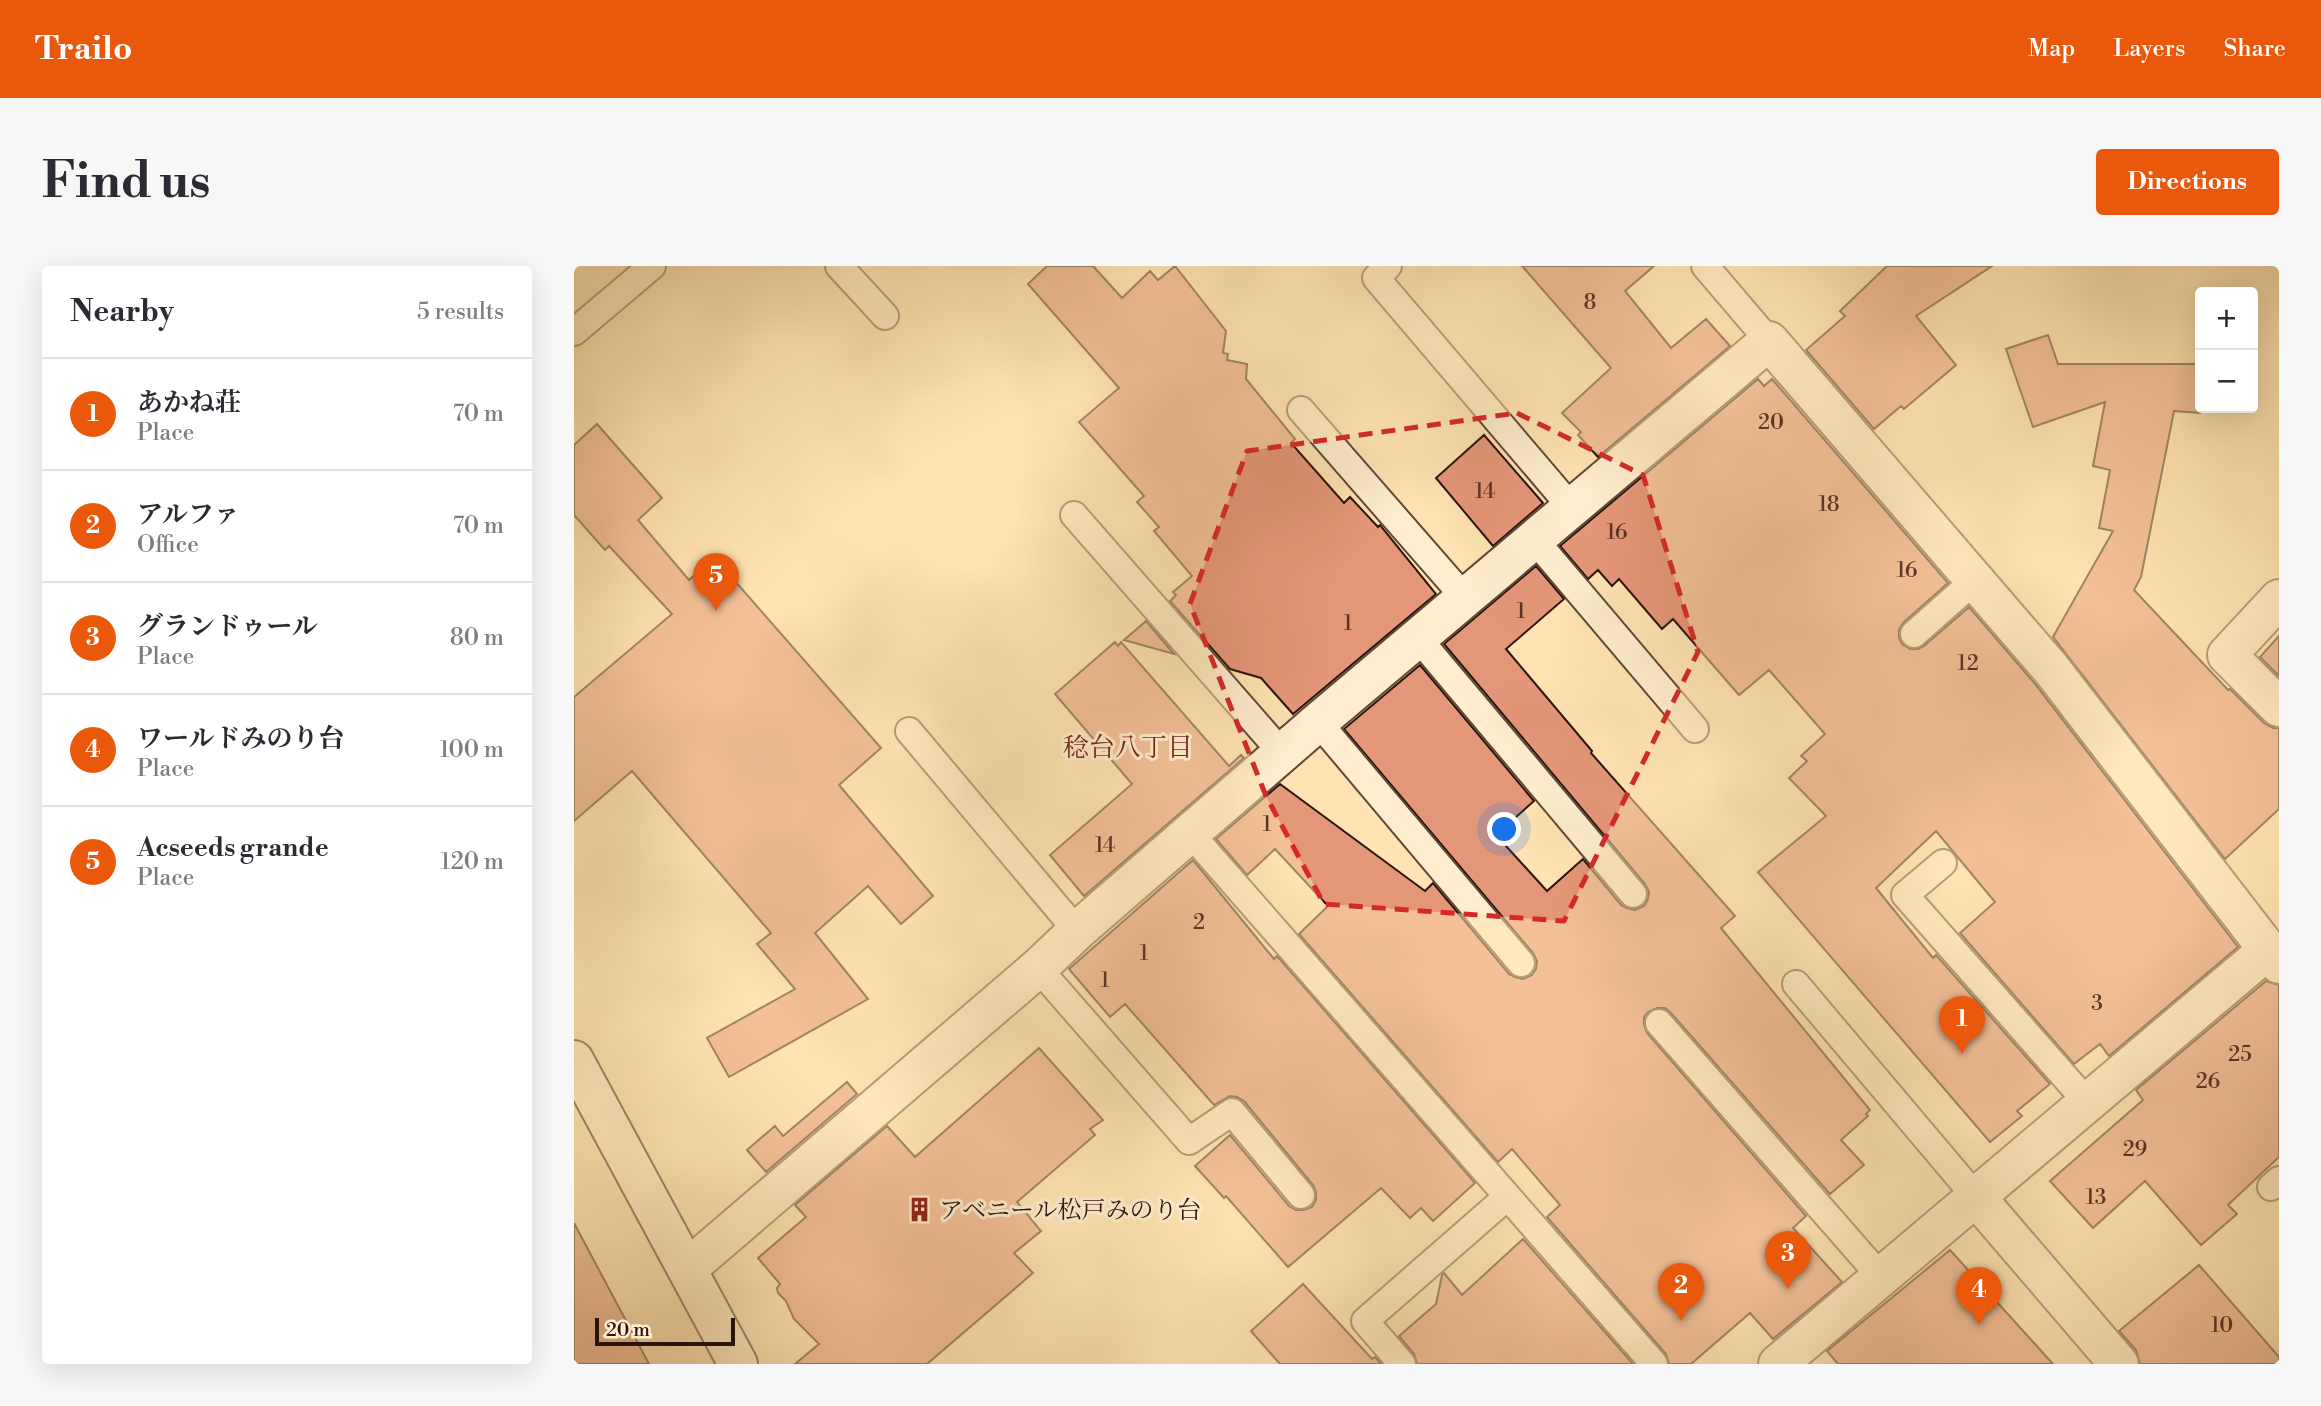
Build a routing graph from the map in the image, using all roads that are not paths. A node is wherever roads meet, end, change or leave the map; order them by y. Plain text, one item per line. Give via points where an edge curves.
1 (652, 266) edge
2 (839, 266) edge
3 (1388, 266) edge
4 (1705, 266) edge
5 (885, 316) dead end
6 (574, 332) edge
7 (1769, 341) junction
8 (1301, 410) dead end
9 (1571, 508) junction
10 (1074, 514) dead end
11 (1534, 539) junction
12 (1974, 580) junction
13 (1465, 598) junction
14 (2279, 599) edge
15 (1914, 634) dead end
16 (1418, 638) junction
17 (2279, 707) edge
18 (1318, 722) junction
19 (1695, 729) dead end
20 (909, 731) dead end
21 (1282, 753) junction
22 (1190, 833) junction
23 (1943, 863) dead end
24 (1633, 894) dead end
25 (1077, 932) junction
26 (2274, 957) edge
27 (1521, 963) dead end
28 (1038, 968) junction
29 (1796, 984) dead end
30 (1659, 1023) dead end
31 (574, 1060) edge
32 (2087, 1102) junction
33 (1301, 1195) dead end
34 (1975, 1196) junction
35 (1507, 1197) junction
36 (687, 1269) junction
37 (1881, 1277) junction
38 (1780, 1363) edge
39 (738, 1364) edge
40 (1402, 1364) edge
41 (1654, 1364) edge
42 (2119, 1364) edge

1 - 6 lane
2 - 5 lane
3 - 9 lane via 1376,278
4 - 7 lane
7 - 9 street
7 - 12 street
8 - 13 lane
9 - 11 street
10 - 21 lane
11 - 13 street
11 - 19 lane
12 - 15 lane
12 - 26 street via 2052,670
13 - 16 street
14 - 17 street via 2227,655
16 - 18 street
16 - 24 lane
18 - 21 street
18 - 27 lane
20 - 25 lane
21 - 22 street
22 - 25 street
22 - 35 lane
23 - 32 lane via 1905,895
25 - 28 street
26 - 32 street
28 - 33 lane via 1189,1141 1232,1112
28 - 36 street
29 - 34 lane
30 - 37 lane
31 - 36 street
32 - 34 street
34 - 37 street
34 - 42 street
35 - 40 lane via 1365,1321
35 - 41 lane
36 - 39 street
37 - 38 street

